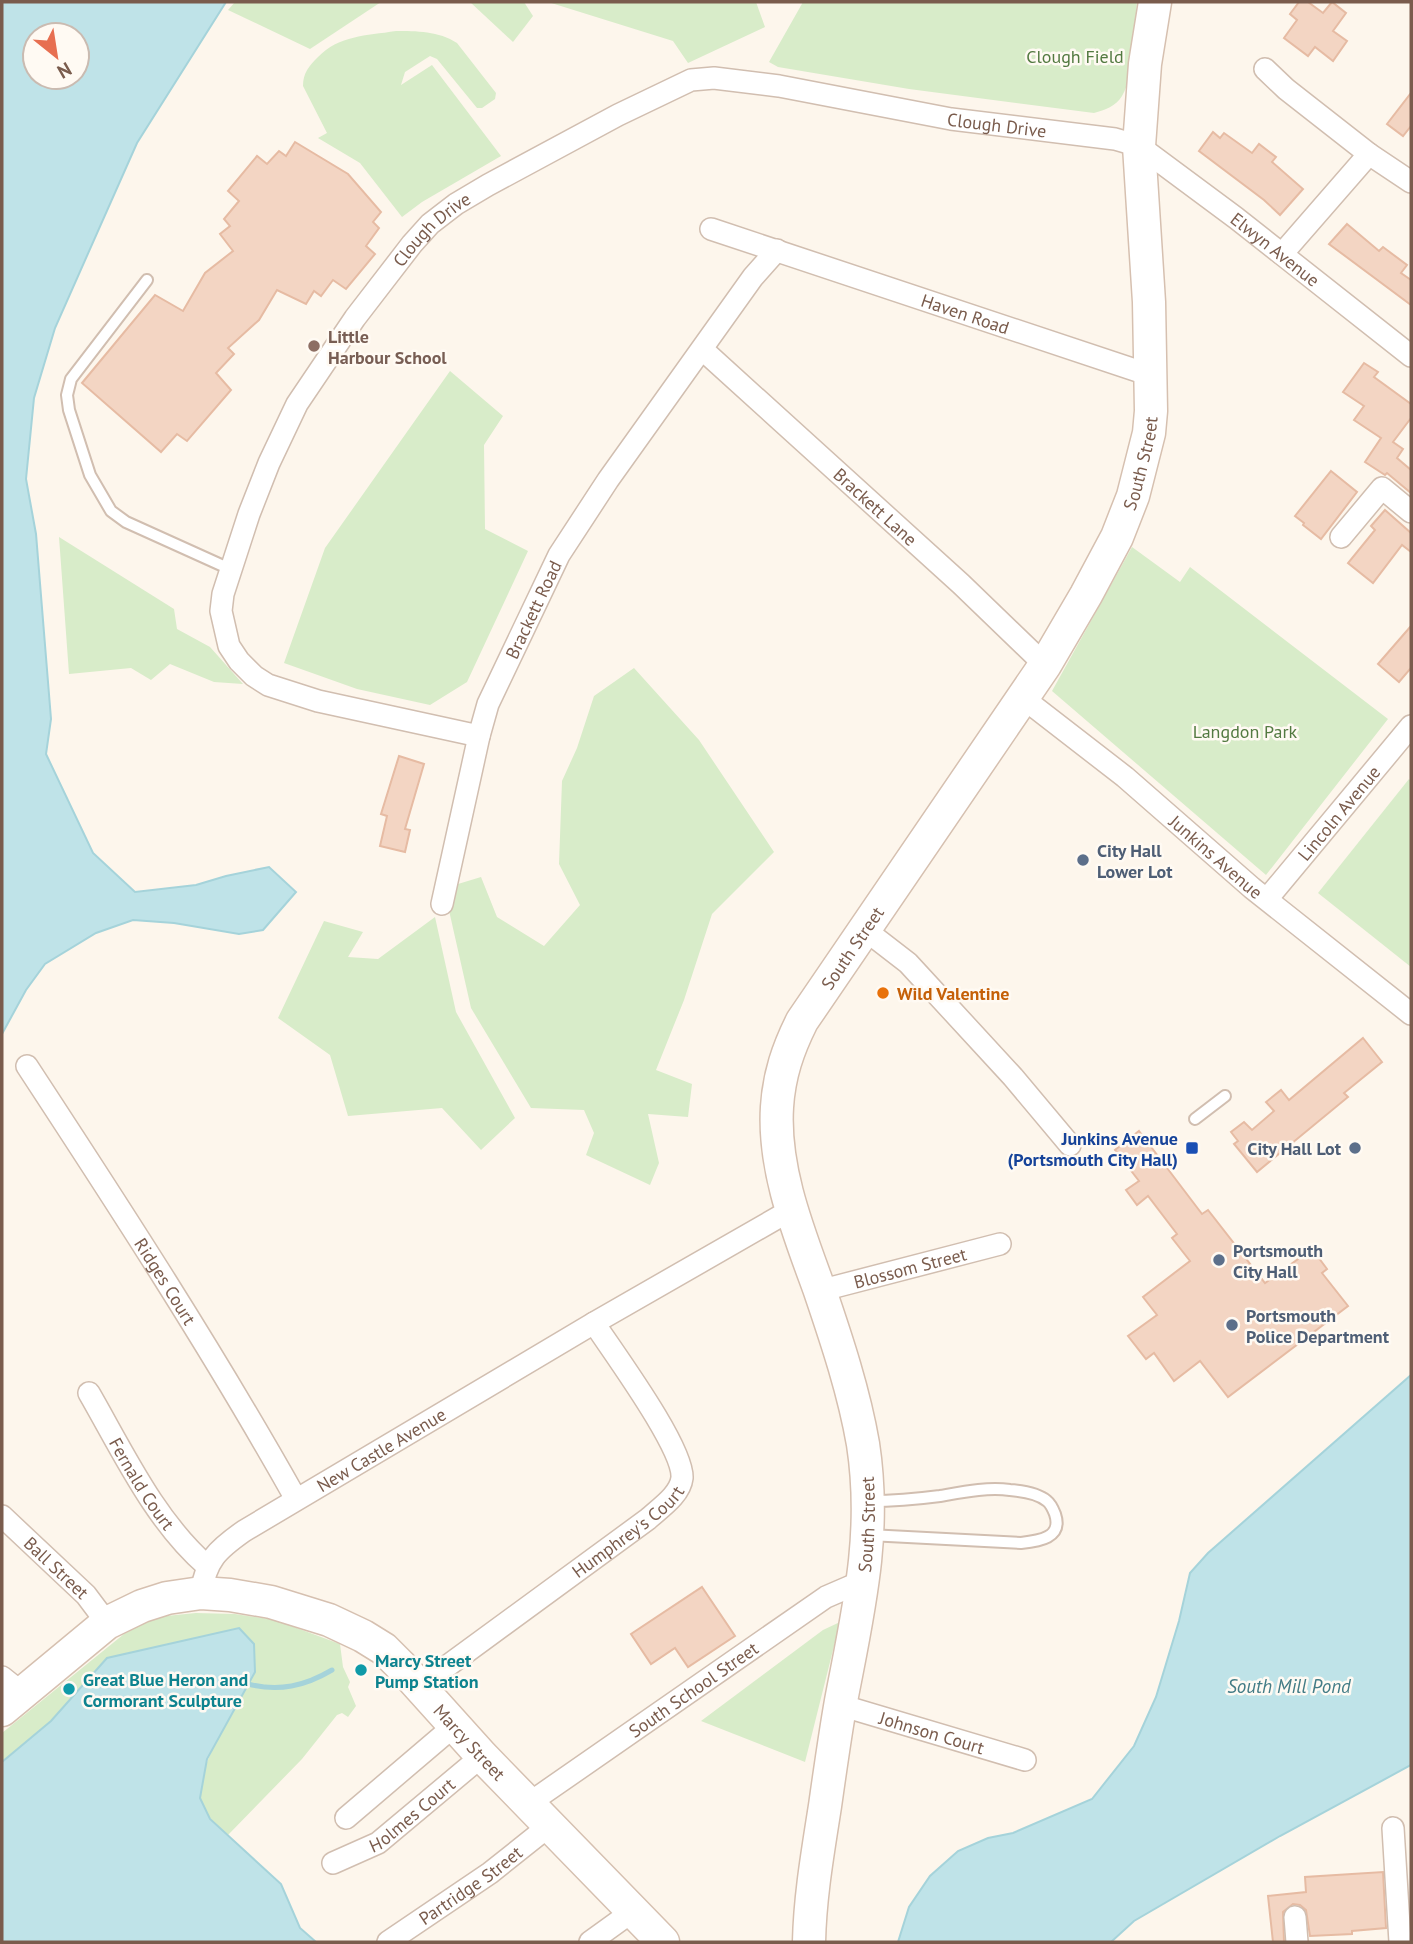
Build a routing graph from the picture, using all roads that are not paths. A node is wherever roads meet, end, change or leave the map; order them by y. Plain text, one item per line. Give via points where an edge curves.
1 (1155, 2) edge
2 (1265, 69) dead end
3 (1139, 146) junction
4 (1369, 153) junction
5 (1411, 182) edge
6 (711, 229) dead end
7 (777, 250) junction
8 (1282, 254) junction
9 (147, 279) dead end
10 (703, 349) junction
11 (1411, 356) edge
12 (1153, 376) junction
13 (1411, 512) edge
14 (1341, 537) dead end
15 (230, 569) junction
16 (1045, 665) junction
17 (1023, 698) junction
18 (1411, 726) edge
19 (479, 736) junction
20 (1267, 900) junction
21 (442, 904) dead end
22 (864, 929) junction
23 (1411, 1014) edge
24 (27, 1066) dead end
25 (1225, 1096) dead end
26 (1195, 1119) dead end
27 (1070, 1145) dead end
28 (791, 1209) junction
29 (1000, 1244) dead end
30 (820, 1291) junction
31 (594, 1323) junction
32 (89, 1393) dead end
33 (296, 1499) junction
34 (869, 1502) junction
35 (2, 1516) edge
36 (869, 1535) junction
37 (204, 1579) junction
38 (863, 1581) junction
39 (107, 1623) junction
40 (420, 1686) junction
41 (9, 1693) edge
42 (840, 1705) junction
43 (454, 1726) junction
44 (482, 1756) junction
45 (1025, 1760) dead end
46 (538, 1815) junction
47 (346, 1818) dead end
48 (1394, 1828) dead end
49 (333, 1863) dead end
50 (633, 1911) junction
51 (1295, 1917) dead end
52 (388, 1942) edge
53 (590, 1942) edge
54 (663, 1942) edge
55 (809, 1942) edge
56 (1297, 1942) edge
57 (1400, 1942) edge

1 - 3 street, South Street
2 - 4 street
3 - 8 street, Elwyn Avenue
3 - 12 street, South Street
3 - 15 street, Clough Drive via 1115,139 951,119 766,84 714,78 691,80 670,89 456,204 430,224 355,318 297,404 269,463
4 - 5 street
4 - 8 street
6 - 7 street, Haven Road
7 - 10 street
7 - 12 street, Haven Road
8 - 11 street, Elwyn Avenue
9 - 15 lane via 71,380 69,410 90,475 111,511
10 - 16 street, Brackett Lane
10 - 19 street, Brackett Road via 559,555 488,704
12 - 16 street, South Street via 1149,433 1133,496 1117,537
13 - 14 street via 1382,488
15 - 19 street, Clough Drive via 222,602 223,626 229,646 254,676 318,701
16 - 17 street, South Street
17 - 20 street, Junkins Avenue
17 - 22 street, South Street
18 - 20 street, Lincoln Avenue
19 - 21 street, Brackett Road
20 - 23 street, Junkins Avenue
22 - 27 street via 908,963
22 - 28 street, South Street via 802,1021 783,1064 777,1133
24 - 33 street, Ridges Court
25 - 26 lane
28 - 30 street, South Street
28 - 31 street, New Castle Avenue
29 - 30 street, Blossom Street
30 - 34 street, South Street via 853,1399
31 - 33 street, New Castle Avenue
31 - 40 street, Humphrey's Court via 678,1458 679,1488 648,1519
32 - 37 street, Fernald Court
33 - 37 street, New Castle Avenue via 225,1544 216,1552
34 - 36 street, South Street
34 - 36 lane via 1011,1490 1047,1501 1057,1521 1051,1536 1021,1543
35 - 39 street, Ball Street via 86,1595
36 - 38 street, South Street
37 - 39 street
37 - 40 street, Marcy Street via 329,1620 384,1649
38 - 42 street, South Street
38 - 46 street, South School Street via 826,1597
39 - 41 street
40 - 43 street, Marcy Street
42 - 45 street, Johnson Court
42 - 55 street, South Street
43 - 44 street, Marcy Street
43 - 47 street
44 - 46 street, Marcy Street
44 - 49 street, Holmes Court via 378,1843
46 - 50 street, Marcy Street
46 - 52 street, Partridge Street via 490,1873
48 - 57 street
50 - 53 street
50 - 54 street, Marcy Street
51 - 56 street

